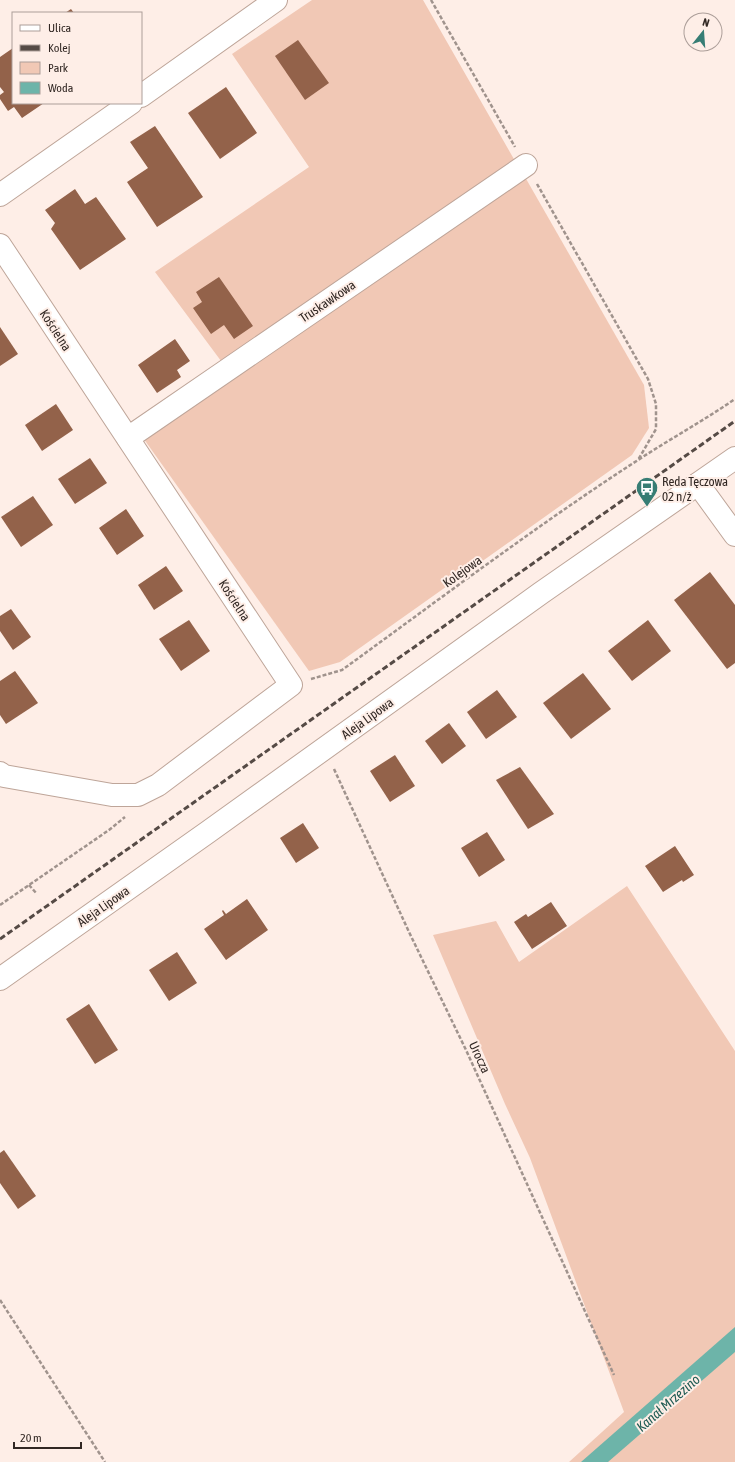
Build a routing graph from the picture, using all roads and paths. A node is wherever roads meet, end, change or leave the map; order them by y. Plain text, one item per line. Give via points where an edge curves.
1 (276, 0) edge
2 (431, 0) edge
3 (142, 95) edge
4 (130, 104) edge
5 (526, 165) junction
6 (0, 195) edge
7 (0, 245) edge
8 (735, 399) edge
9 (128, 438) junction
10 (735, 458) edge
11 (638, 460) junction
12 (698, 484) junction
13 (735, 535) edge
14 (291, 685) junction
15 (325, 749) junction
16 (1, 776) edge
17 (138, 795) junction
18 (30, 885) junction
19 (37, 894) dead end
20 (0, 905) edge
21 (0, 979) edge
22 (0, 1300) edge
23 (614, 1375) dead end
24 (105, 1462) edge

1 - 3 street
2 - 5 path
4 - 6 street
5 - 9 street, Truskawkowa
5 - 11 path via 648,380 656,404 656,429
7 - 9 street, Kościelna
8 - 11 path, Kolejowa
9 - 14 street, Kościelna
10 - 12 street, Aleja Lipowa
11 - 14 path, Kolejowa via 534,531 342,670
12 - 13 street
12 - 15 street, Aleja Lipowa via 541,593
14 - 17 street via 158,785
15 - 21 street, Aleja Lipowa
15 - 23 path, Urocza
16 - 17 street via 112,795
17 - 18 path via 130,813
18 - 19 path
18 - 20 path
22 - 24 path

